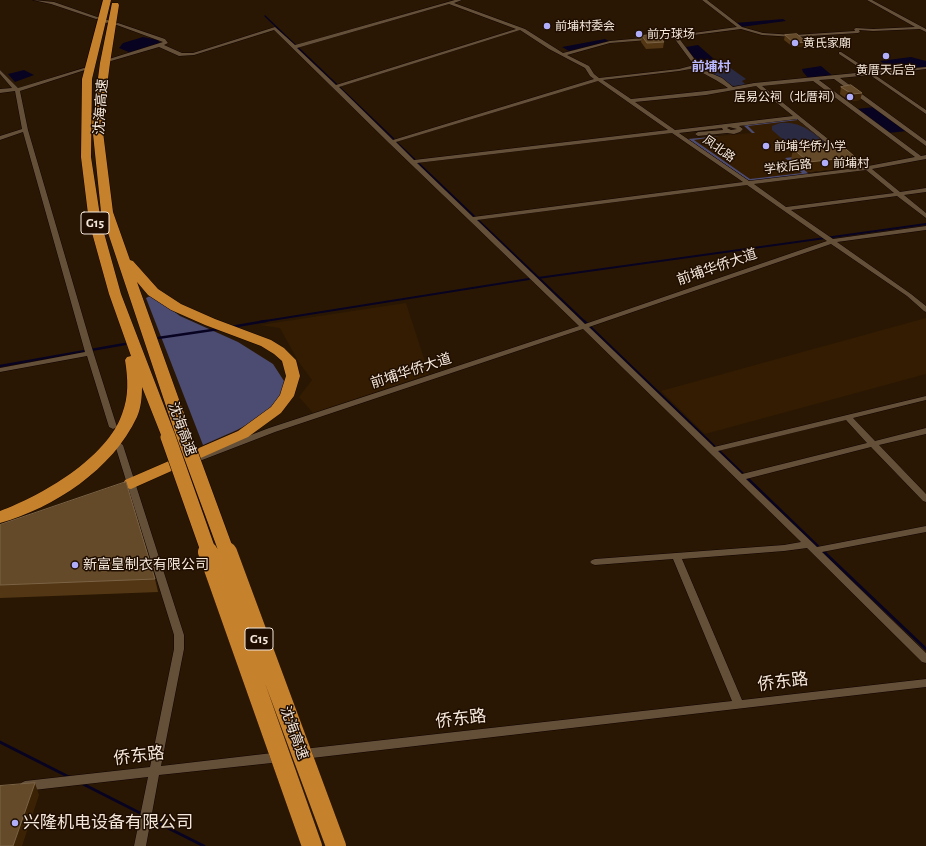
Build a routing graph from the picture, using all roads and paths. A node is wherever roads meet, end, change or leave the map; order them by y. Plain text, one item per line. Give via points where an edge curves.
1 (35, 0) edge
2 (107, 0) edge
3 (116, 0) edge
4 (444, 0) edge
5 (460, 0) edge
6 (704, 0) edge
7 (869, 0) edge
8 (49, 1) edge
9 (450, 3) junction
10 (98, 18) dead end
11 (116, 24) dead end
12 (741, 28) junction
13 (921, 28) junction
14 (520, 29) junction
15 (926, 31) edge
16 (675, 36) junction
17 (160, 45) junction
18 (296, 47) junction
19 (841, 53) dead end
20 (564, 54) junction
21 (111, 60) dead end
22 (697, 66) junction
23 (926, 68) edge
24 (86, 69) dead end
25 (0, 71) edge
26 (869, 74) junction
27 (835, 77) junction
28 (814, 79) junction
29 (600, 80) junction
30 (758, 85) junction
31 (337, 86) junction
32 (733, 89) junction
33 (16, 90) junction
34 (0, 91) edge
35 (630, 101) junction
36 (926, 112) edge
37 (798, 117) junction
38 (728, 128) junction
39 (25, 130) junction
40 (675, 132) junction
41 (681, 136) junction
42 (0, 138) edge
43 (394, 141) junction
44 (926, 144) edge
45 (923, 158) edge
46 (415, 161) junction
47 (865, 168) junction
48 (748, 183) junction
49 (926, 190) edge
50 (898, 194) junction
51 (786, 209) junction
52 (926, 216) edge
53 (475, 219) junction
54 (926, 228) edge
55 (829, 239) junction
56 (120, 253) junction
57 (926, 310) edge
58 (124, 320) junction
59 (586, 326) junction
60 (89, 351) junction
61 (0, 370) edge
62 (926, 398) edge
63 (848, 417) junction
64 (113, 427) dead end
65 (926, 432) edge
66 (175, 435) junction
67 (875, 444) junction
68 (119, 445) dead end
69 (716, 449) junction
70 (744, 477) junction
71 (128, 486) junction
72 (926, 499) edge
73 (0, 517) edge
74 (926, 529) edge
75 (809, 544) junction
76 (820, 550) junction
77 (677, 557) junction
78 (595, 562) dead end
79 (926, 659) edge
80 (926, 683) edge
81 (739, 705) junction
82 (155, 771) junction
83 (15, 787) edge
84 (140, 846) edge
85 (312, 846) edge
86 (336, 846) edge

1 - 8 street
2 - 58 highway, 沈海高速 / G15 via 87,79 86,157 95,222
3 - 56 highway, 沈海高速 / G15 via 97,124 107,212
4 - 9 street, 凤北路
5 - 9 street
6 - 12 street
7 - 13 street
8 - 10 street
9 - 14 street, 凤北路
9 - 18 street
11 - 17 street via 166,42
12 - 13 street via 762,34 794,36 858,32 856,29 870,28
12 - 16 street
13 - 15 street
14 - 20 street, 凤北路
14 - 31 street
16 - 20 street via 610,42
16 - 22 street
17 - 18 street via 181,55 194,54 275,28
17 - 21 street
18 - 31 street
19 - 26 street
20 - 29 street, 凤北路 via 587,67 592,75
22 - 29 street
22 - 32 street
23 - 26 street
24 - 33 street
25 - 33 street
26 - 27 street
26 - 36 street
27 - 28 street
27 - 44 street
28 - 30 street
28 - 45 street
29 - 35 street, 凤北路
29 - 43 street
30 - 32 street
30 - 37 street
31 - 43 street
32 - 35 street
33 - 34 street
33 - 39 street
35 - 40 street, 凤北路
37 - 38 street
37 - 47 street
38 - 40 street
38 - 41 street
39 - 42 street
39 - 60 street
40 - 41 street, 凤北路
40 - 46 street
41 - 48 street, 凤北路
43 - 46 street
45 - 47 street, 学校后路
46 - 53 street
47 - 48 street, 学校后路
47 - 50 street
48 - 51 street, 凤北路
48 - 53 street, 学校后路
49 - 50 street
50 - 51 street
50 - 52 street
51 - 55 street, 凤北路
53 - 59 street
54 - 55 street, 前埔华侨大道
55 - 57 street, 凤北路 via 909,295
55 - 59 street, 前埔华侨大道
56 - 66 highway, 沈海高速 / G15
56 - 71 highway via 153,292 176,307 266,343 279,351 289,360 292,376 287,396 276,410 243,434
58 - 66 highway, 沈海高速 / G15
58 - 73 highway via 136,382 130,416 111,445 85,472 45,498
59 - 69 street
59 - 71 street, 前埔华侨大道 via 272,430
60 - 61 street
60 - 64 street
62 - 63 street
63 - 67 street
63 - 69 street
65 - 67 street
66 - 85 highway, 沈海高速 / G15, bridge
66 - 86 highway, 沈海高速 / G15, bridge
67 - 70 street
67 - 72 street
68 - 71 street
69 - 70 street
70 - 75 street
71 - 82 street via 179,635 180,649
74 - 76 street
75 - 76 street
75 - 77 street
76 - 79 street
77 - 78 street
77 - 81 street
80 - 81 street, 侨东路
81 - 82 street, 侨东路
82 - 83 street, 侨东路
82 - 84 street

